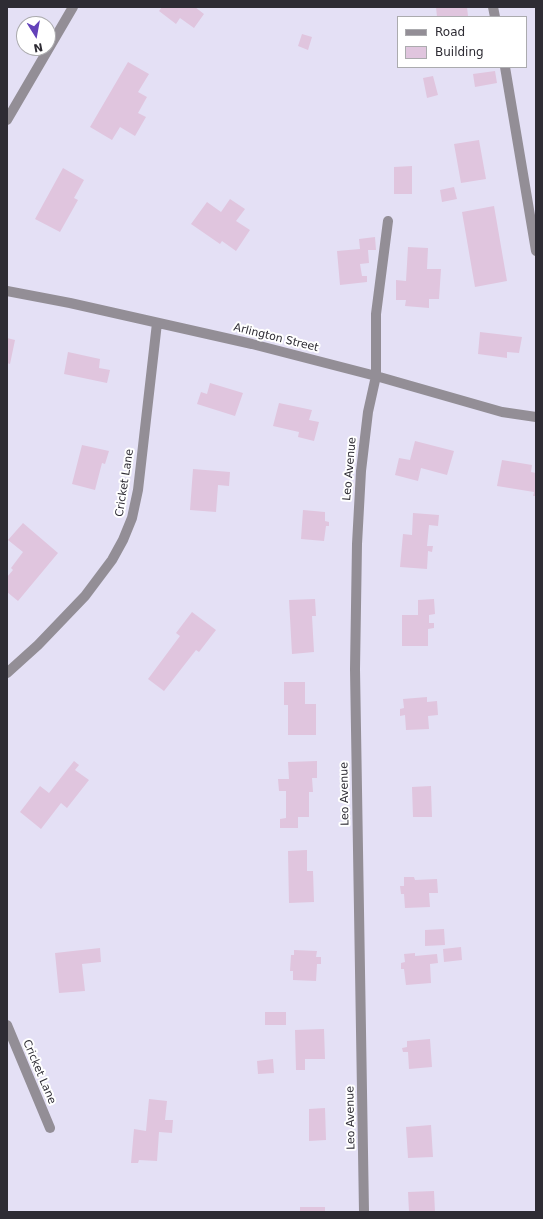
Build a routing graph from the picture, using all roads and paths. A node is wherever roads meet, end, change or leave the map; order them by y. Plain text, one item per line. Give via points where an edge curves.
1 (73, 7) edge
2 (505, 68) edge
3 (7, 120) edge
4 (388, 221) dead end
5 (536, 251) edge
6 (7, 291) edge
7 (157, 323) junction
8 (376, 376) junction
9 (536, 417) edge
10 (7, 673) edge
11 (7, 1025) edge
12 (50, 1128) dead end
13 (364, 1212) edge

1 - 3 street
2 - 5 street
4 - 8 street, Leo Avenue via 376,314
6 - 7 street, Arlington Street
7 - 8 street, Arlington Street
7 - 10 street, Cricket Lane via 138,490 124,540 85,596
8 - 9 street, Arlington Street via 502,412
8 - 13 street, Leo Avenue via 367,420 361,471 355,669
11 - 12 street, Cricket Lane

